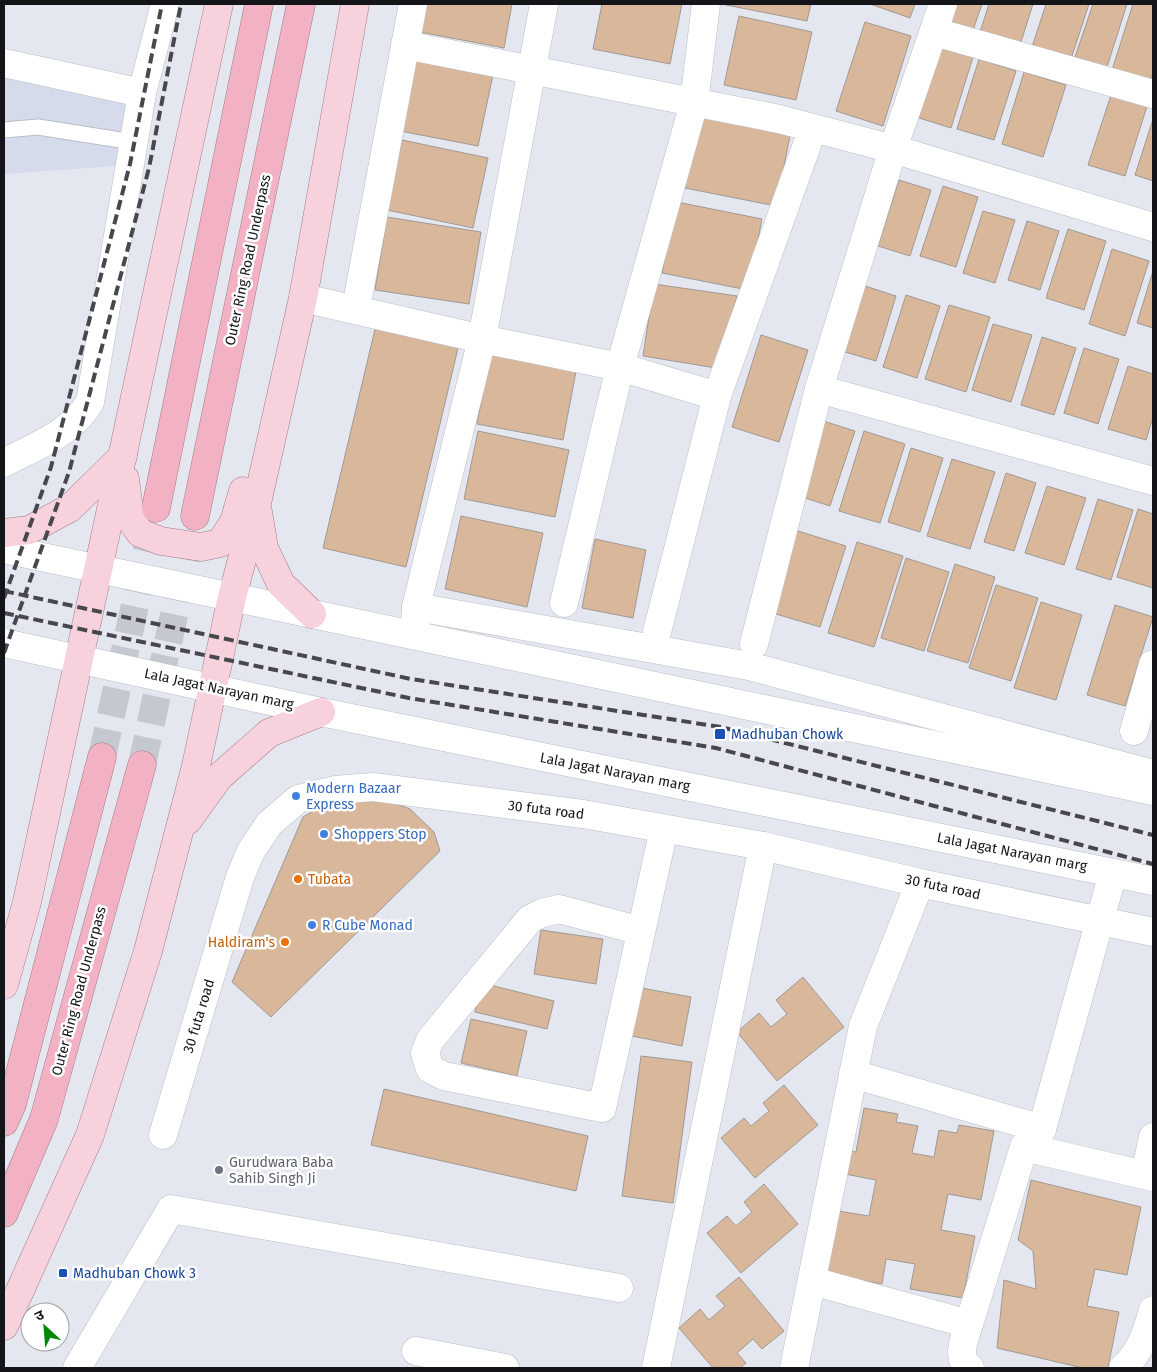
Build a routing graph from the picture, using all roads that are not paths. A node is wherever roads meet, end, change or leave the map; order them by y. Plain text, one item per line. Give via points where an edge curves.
1 (165, 4) edge
2 (219, 4) edge
3 (259, 4) edge
4 (301, 4) edge
5 (355, 4) edge
6 (413, 4) edge
7 (544, 4) edge
8 (706, 4) edge
9 (943, 4) edge
10 (935, 32) junction
11 (405, 45) junction
12 (345, 56) junction
13 (4, 63) edge
14 (530, 70) junction
15 (142, 93) junction
16 (1153, 94) edge
17 (694, 102) junction
18 (812, 128) junction
19 (4, 130) edge
20 (133, 142) junction
21 (893, 149) junction
22 (1153, 227) edge
23 (303, 298) junction
24 (356, 308) junction
25 (482, 338) junction
26 (620, 367) junction
27 (819, 389) junction
28 (718, 396) junction
29 (123, 456) junction
30 (4, 463) edge
31 (1153, 481) edge
32 (257, 503) junction
33 (156, 508) tunnel mouth
34 (195, 516) tunnel mouth
35 (4, 533) edge
36 (4, 549) edge
37 (98, 569) junction
38 (232, 597) junction
39 (564, 603) dead end
40 (416, 607) junction
41 (312, 614) junction
42 (658, 632) dead end
43 (414, 636) junction
44 (4, 643) edge
45 (754, 644) dead end
46 (78, 658) junction
47 (1153, 664) edge
48 (213, 688) junction
49 (322, 712) junction
50 (1134, 731) dead end
51 (102, 757) tunnel mouth
52 (142, 765) tunnel mouth
53 (1153, 774) edge
54 (1153, 791) edge
55 (664, 829) junction
56 (180, 830) junction
57 (763, 846) junction
58 (1113, 873) junction
59 (1153, 881) edge
60 (920, 883) junction
61 (1102, 920) junction
62 (641, 931) junction
63 (1153, 932) edge
64 (4, 985) edge
65 (853, 1074) junction
66 (4, 1122) edge
67 (163, 1135) dead end
68 (1153, 1137) edge
69 (1033, 1138) junction
70 (1149, 1176) edge
71 (4, 1213) edge
72 (812, 1281) junction
73 (619, 1288) dead end
74 (1153, 1310) edge
75 (969, 1324) junction
76 (4, 1326) edge
77 (416, 1351) dead end
78 (1137, 1364) edge
79 (78, 1368) edge
80 (505, 1368) edge
81 (656, 1368) edge
82 (794, 1368) edge
83 (970, 1368) edge

1 - 15 street
2 - 29 main road
3 - 33 highway
4 - 34 highway, Outer Ring Road Underpass
5 - 12 main road
6 - 11 street
7 - 14 street
8 - 17 street
9 - 10 street
10 - 16 street
10 - 21 street
11 - 14 street
11 - 24 street
12 - 23 main road
12 - 29 main road via 319,126 274,338 254,452 234,522 220,543 201,547 161,541 140,533 130,518
13 - 15 street
14 - 17 street
14 - 25 street
15 - 20 street
17 - 18 street
17 - 26 street
18 - 21 street
18 - 28 street
19 - 20 lane via 38,127
20 - 30 street via 90,402 81,417 64,430
21 - 22 street
21 - 27 street
23 - 24 street
23 - 32 main road
24 - 25 street
25 - 26 street
25 - 40 street
26 - 28 street
26 - 39 street
27 - 31 street
27 - 45 street
28 - 42 street
29 - 35 main road via 70,508 28,530
29 - 37 main road
32 - 38 main road
32 - 41 main road via 264,548 281,584
36 - 37 street
37 - 38 street
37 - 46 main road
38 - 41 street
38 - 48 main road
40 - 43 street
40 - 53 street via 749,666
41 - 43 street
43 - 54 street
44 - 46 street, Lala Jagat Narayan marg
46 - 48 street, Lala Jagat Narayan marg
46 - 64 main road via 27,902
47 - 50 street
48 - 49 street, Lala Jagat Narayan marg
48 - 56 main road
49 - 56 main road via 269,733 219,777
49 - 58 street, Lala Jagat Narayan marg
51 - 66 highway via 12,1104
52 - 71 highway, Outer Ring Road Underpass via 44,1119
55 - 57 street, 30 futa road
55 - 62 street
55 - 67 street, 30 futa road via 583,814 373,787 335,790 298,799 269,824 251,850 240,877
56 - 76 main road via 148,951 90,1135
57 - 60 street, 30 futa road
57 - 81 street
58 - 59 street, Lala Jagat Narayan marg
58 - 61 street
60 - 61 street, 30 futa road
60 - 65 street via 863,1026
61 - 63 street, 30 futa road
61 - 69 street
62 - 62 street via 602,1108 444,1076 430,1069 425,1053 430,1040 530,919 559,909
65 - 69 street
65 - 72 street
68 - 70 street
69 - 70 street
69 - 75 street
72 - 75 street
72 - 82 street
73 - 79 street via 171,1209
74 - 78 street
75 - 83 street via 961,1353
77 - 80 street

